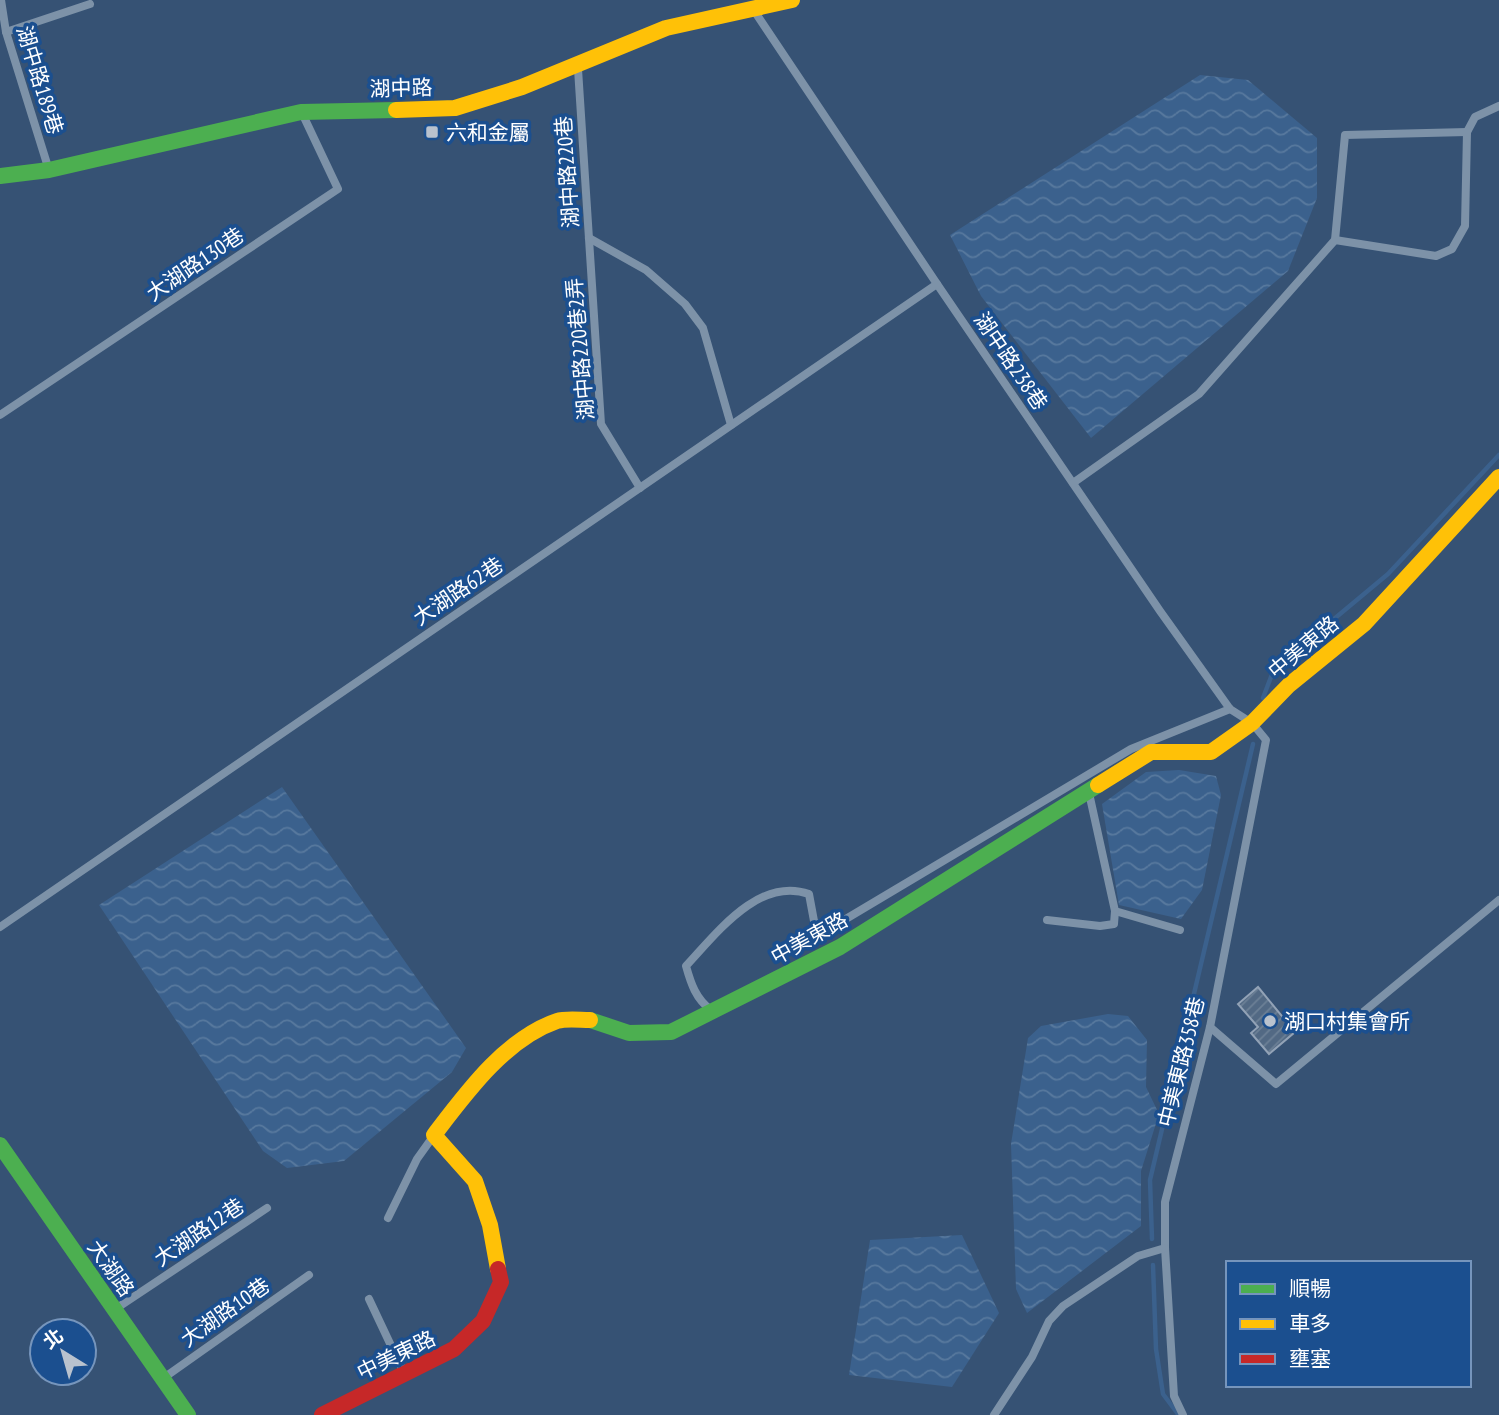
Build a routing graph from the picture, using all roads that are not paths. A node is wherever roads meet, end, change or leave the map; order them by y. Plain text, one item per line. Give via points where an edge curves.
1 (1, 0) edge
2 (792, 0) edge
3 (90, 4) dead end
4 (751, 4) edge
5 (6, 32) junction
6 (577, 64) junction
7 (1499, 106) edge
8 (301, 112) junction
9 (1467, 132) junction
10 (49, 170) junction
11 (0, 176) edge
12 (589, 239) junction
13 (1335, 240) junction
14 (937, 284) junction
15 (0, 415) edge
16 (731, 425) junction
17 (1499, 477) edge
18 (1073, 483) junction
19 (640, 488) junction
20 (1230, 709) junction
21 (1252, 723) junction
22 (1089, 790) junction
23 (1499, 900) edge
24 (1115, 911) junction
25 (1047, 920) dead end
26 (0, 927) edge
27 (1180, 930) dead end
28 (713, 1012) junction
29 (1210, 1027) junction
30 (435, 1135) junction
31 (0, 1145) edge
32 (267, 1208) dead end
33 (388, 1218) dead end
34 (1165, 1248) junction
35 (309, 1275) dead end
36 (369, 1299) dead end
37 (115, 1310) junction
38 (404, 1374) junction
39 (162, 1378) junction
40 (188, 1415) edge
41 (322, 1415) edge
42 (994, 1415) edge
43 (1183, 1415) edge

1 - 5 lane, 湖中路189巷
2 - 4 street, 湖中路
3 - 5 lane
4 - 6 street, 湖中路 via 666,28
4 - 14 lane, 湖中路238巷
5 - 10 lane, 湖中路189巷
6 - 8 street, 湖中路 via 455,107
6 - 12 lane, 湖中路220巷
7 - 9 lane via 1475,117
8 - 10 street, 湖中路
8 - 15 lane, 大湖路130巷 via 338,189
9 - 13 lane via 1345,135
9 - 13 lane via 1465,226 1452,250 1437,256
10 - 11 street, 湖中路
12 - 16 lane, 湖中路220巷 via 646,270 685,304 703,328
12 - 19 lane, 湖中路220巷2弄 via 601,424
13 - 18 lane via 1199,394
14 - 16 lane, 大湖路62巷
14 - 18 lane, 湖中路238巷
16 - 19 lane, 大湖路62巷
17 - 21 street, 中美東路 via 1364,624 1289,685
18 - 20 lane, 湖中路238巷
19 - 26 lane, 大湖路62巷
20 - 21 lane, 湖中路238巷
20 - 28 lane via 1132,749 824,932 814,921 809,894 795,889 759,897 686,966 692,988
21 - 22 street, 中美東路 via 1211,752 1151,752
21 - 29 lane, 中美東路358巷 via 1266,740
22 - 24 lane
22 - 28 street, 中美東路 via 840,947
23 - 29 lane via 1276,1084
24 - 25 lane via 1114,924 1100,926
24 - 27 lane
28 - 30 street, 中美東路 via 671,1032 629,1033 593,1020 559,1020 522,1040 474,1082
29 - 34 lane, 中美東路358巷 via 1165,1202
30 - 33 lane via 417,1158
30 - 38 street, 中美東路 via 475,1181 490,1225 501,1282 483,1321 454,1349
31 - 37 street, 大湖路
32 - 37 lane, 大湖路12巷
34 - 42 lane via 1138,1256 1063,1306 1049,1321 1032,1357
34 - 43 lane, 中美東路358巷 via 1174,1396
35 - 39 lane, 大湖路10巷
36 - 38 lane
37 - 39 street, 大湖路
38 - 41 street, 中美東路
39 - 40 street, 大湖路

